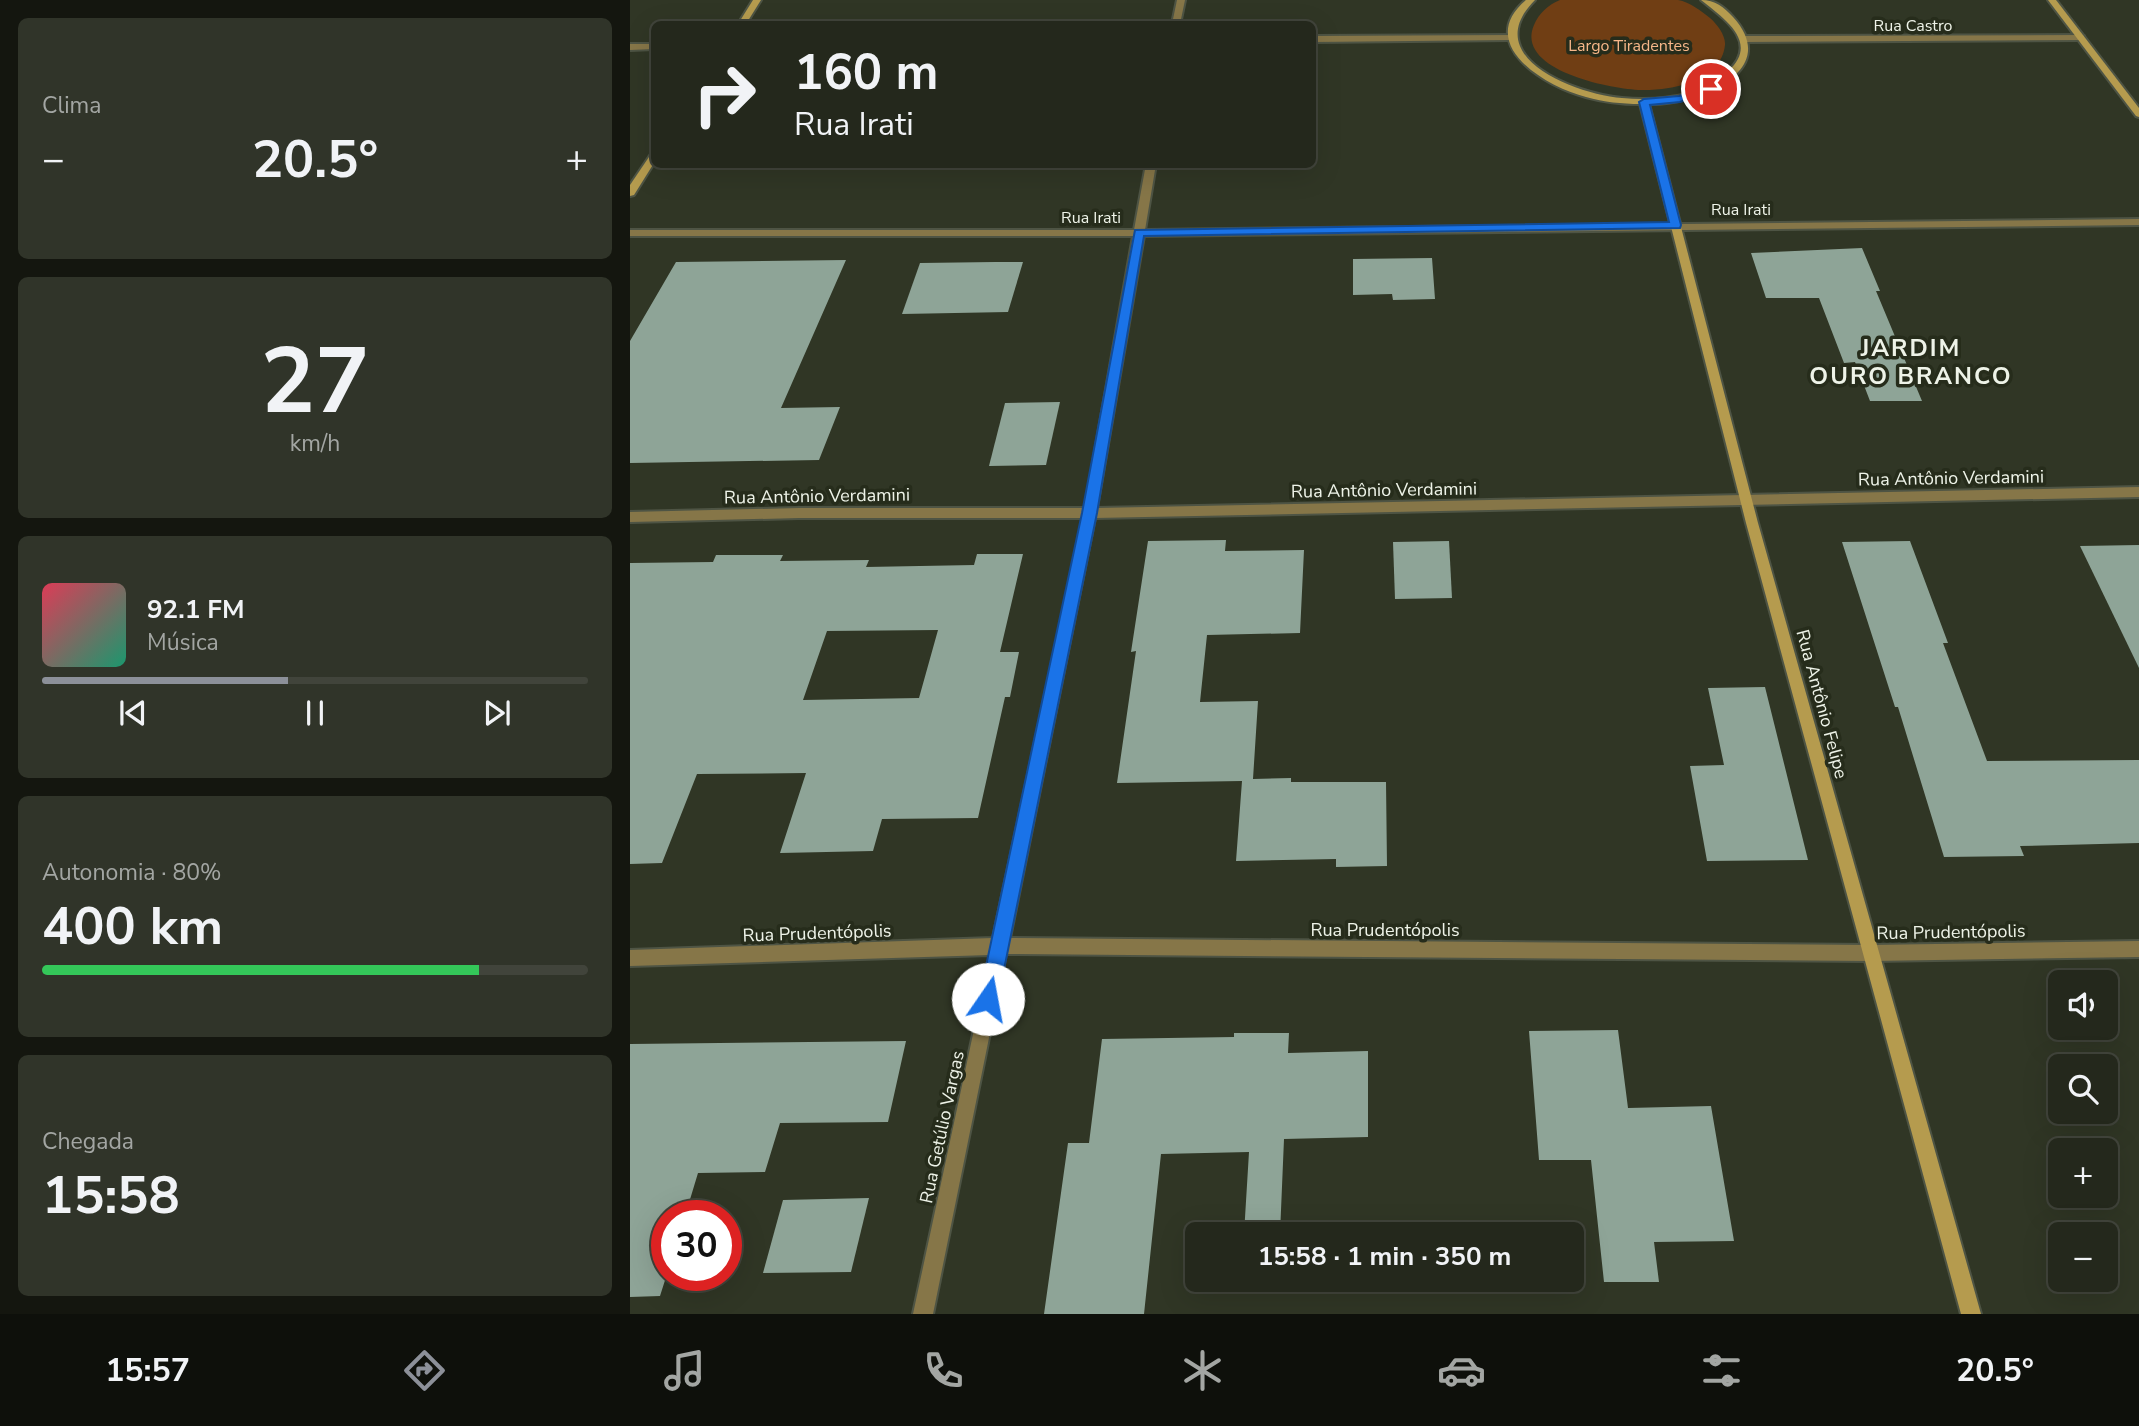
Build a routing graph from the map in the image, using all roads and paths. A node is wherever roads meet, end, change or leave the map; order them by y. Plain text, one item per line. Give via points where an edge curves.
1 (757, 0) edge
2 (1181, 0) edge
3 (1531, 0) edge
4 (1705, 0) edge
5 (2052, 0) edge
6 (743, 21) edge
7 (1177, 21) edge
8 (1511, 37) junction
9 (2081, 38) junction
10 (1316, 39) edge
11 (1744, 39) junction
12 (630, 47) edge
13 (651, 47) edge
14 (1644, 102) junction
15 (2139, 114) edge
16 (651, 161) edge
17 (1150, 168) edge
18 (630, 193) edge
19 (2139, 222) edge
20 (1676, 225) junction
21 (630, 233) edge
22 (1139, 233) junction
23 (2139, 492) edge
24 (1746, 500) junction
25 (1090, 513) junction
26 (630, 517) edge
27 (999, 946) junction
28 (2139, 949) edge
29 (1871, 953) junction
30 (630, 958) edge
31 (922, 1314) edge
32 (1971, 1314) edge

1 - 6 street
2 - 7 street
3 - 8 street via 1514,18
4 - 11 street via 1732,19
5 - 9 street
8 - 10 street
8 - 14 street via 1520,57 1539,74 1569,89 1605,99
9 - 11 street, Rua Castro
9 - 15 street
11 - 14 street via 1744,58 1732,75 1711,89 1680,99
12 - 13 street
14 - 20 street, Rua Antônio Felipe
16 - 18 street
17 - 22 street, Rua Getúlio Vargas
19 - 20 street, Rua Irati
20 - 22 street, Rua Irati
20 - 24 street, Rua Antônio Felipe
21 - 22 street, Rua Irati
22 - 25 street, Rua Getúlio Vargas
23 - 24 street, Rua Antônio Verdamini
24 - 25 street, Rua Antônio Verdamini
24 - 29 street, Rua Antônio Felipe
25 - 26 street, Rua Antônio Verdamini
25 - 27 street, Rua Getúlio Vargas
27 - 29 street, Rua Prudentópolis
27 - 30 street, Rua Prudentópolis
27 - 31 street, Rua Getúlio Vargas
28 - 29 street, Rua Prudentópolis
29 - 32 street, Rua Antônio Felipe

